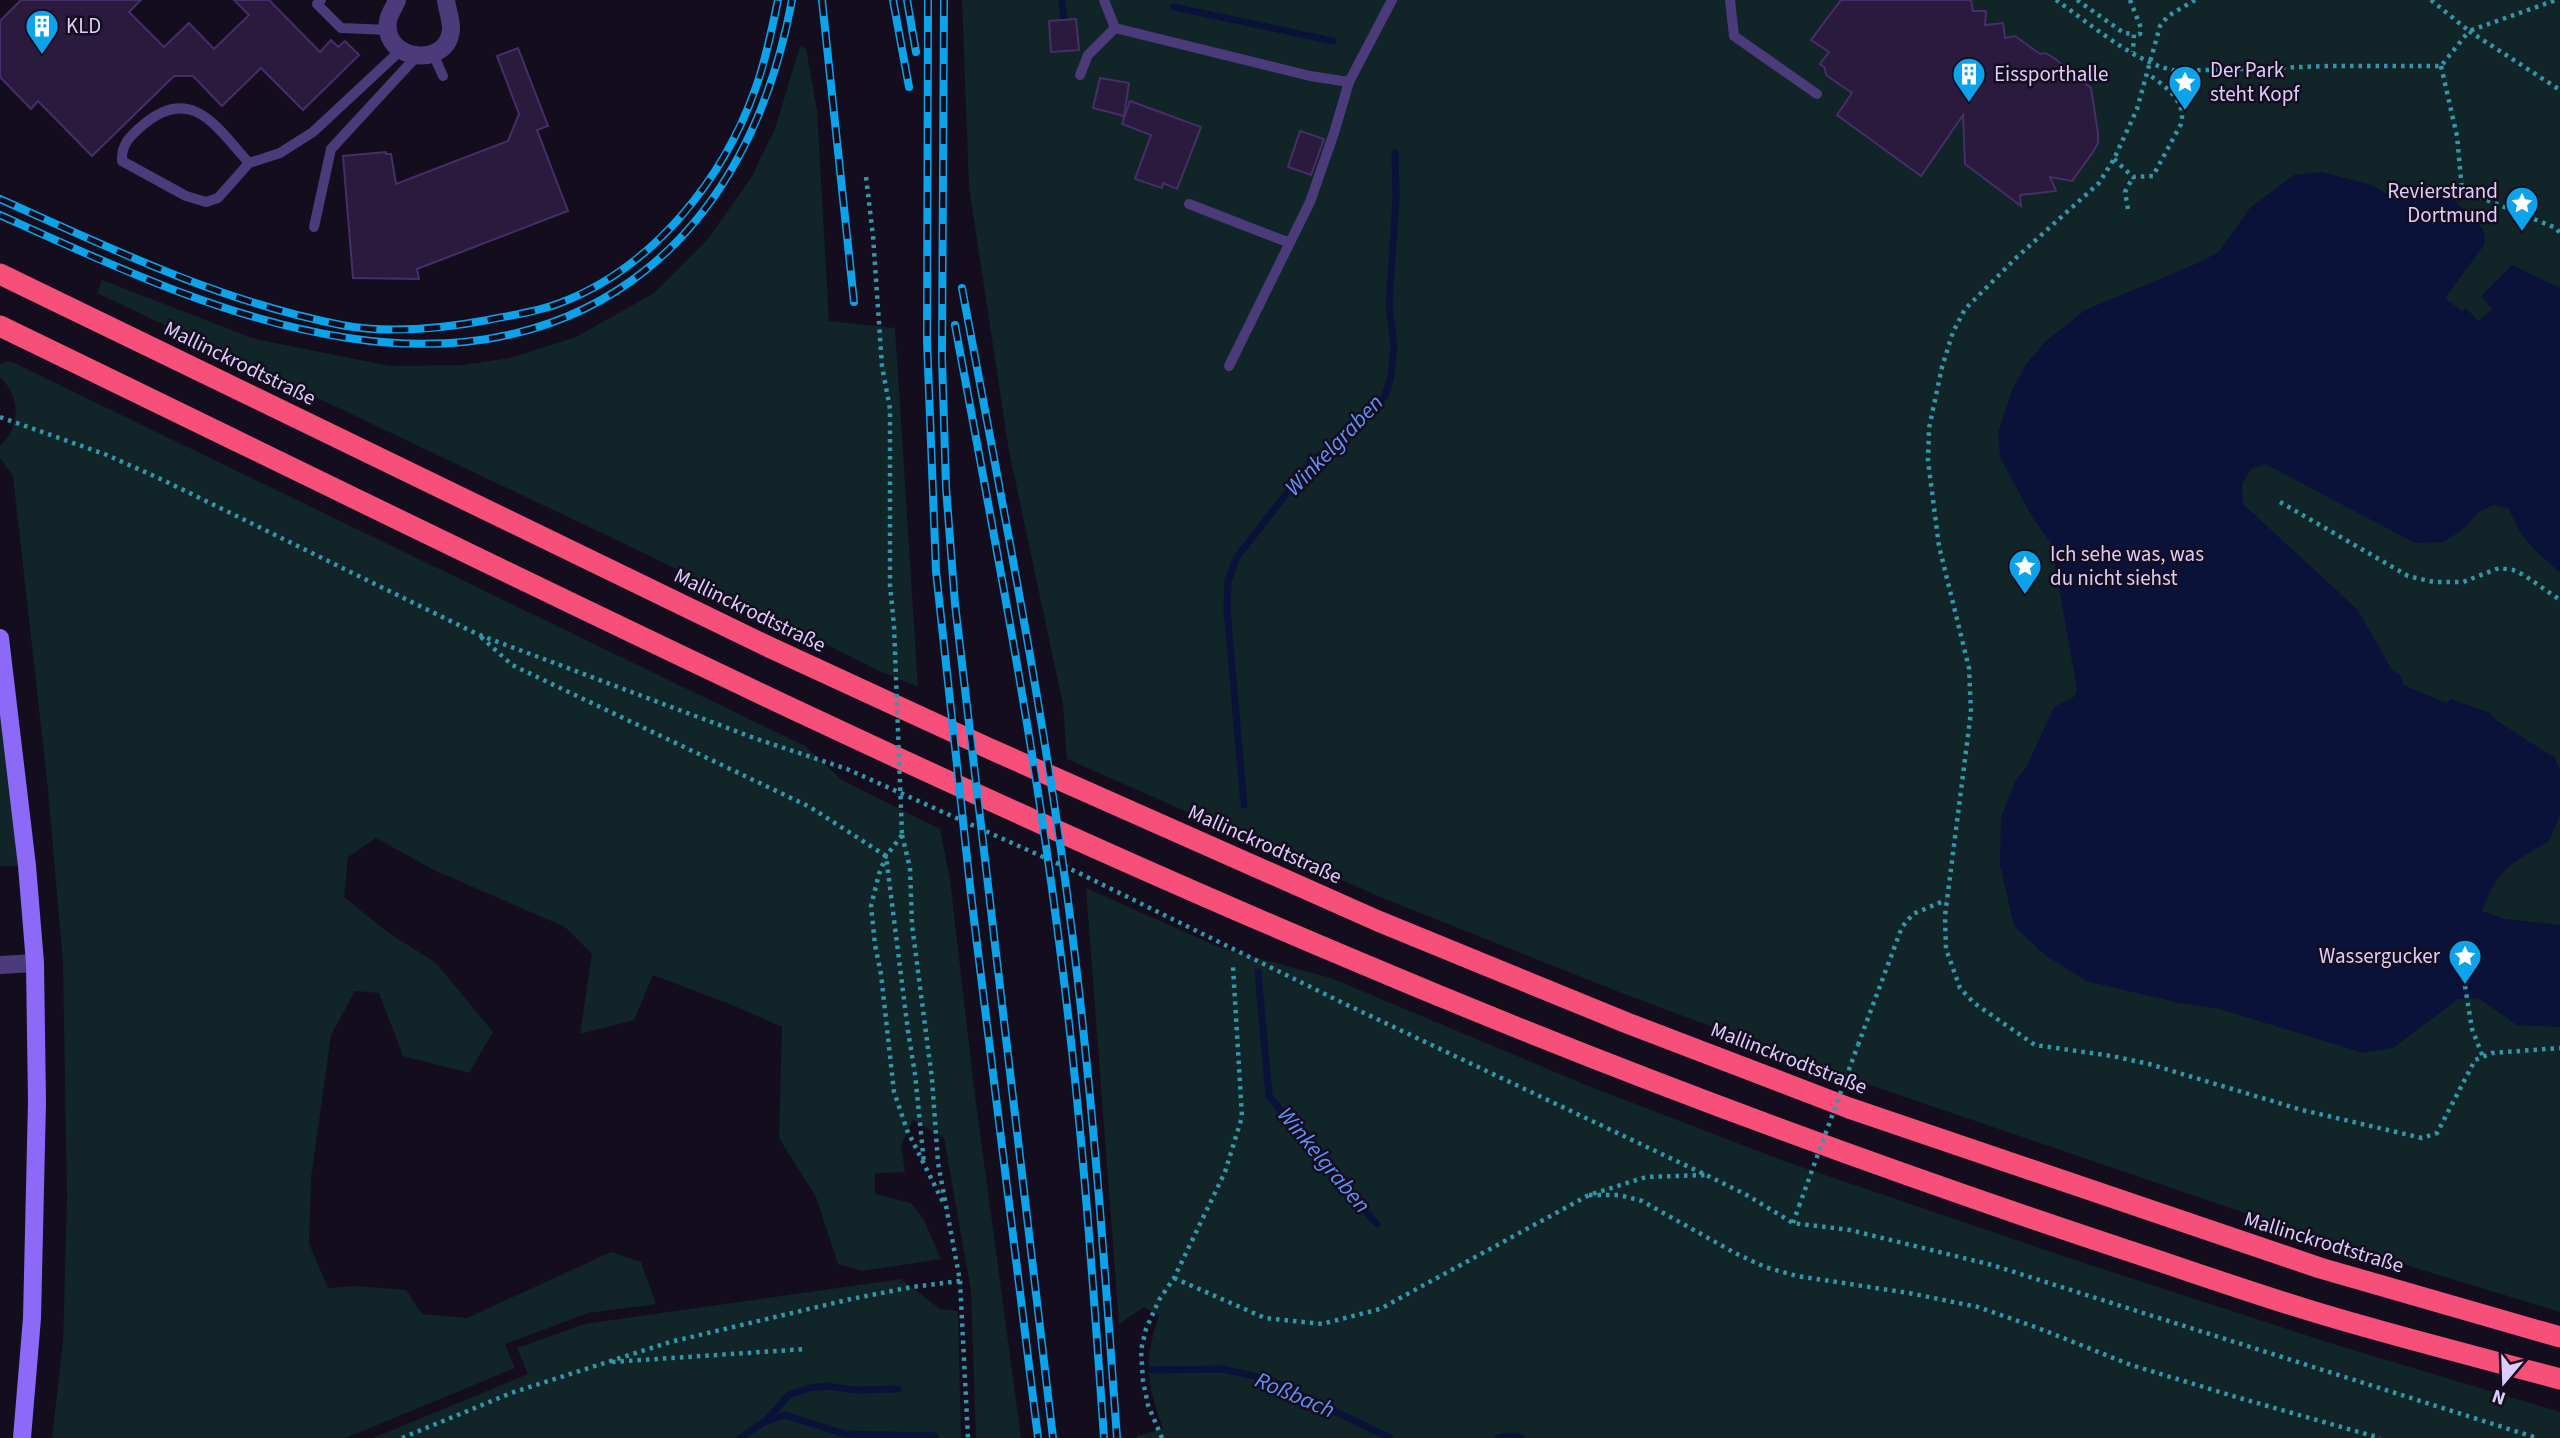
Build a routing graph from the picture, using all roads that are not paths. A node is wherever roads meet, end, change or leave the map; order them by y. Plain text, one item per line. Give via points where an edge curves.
1 (321, 0) edge
2 (397, 0) edge
3 (446, 0) edge
4 (1104, 0) edge
5 (1392, 0) edge
6 (1730, 0) edge
7 (1115, 28) junction
8 (390, 30) junction
9 (416, 54) junction
10 (1080, 75) dead end
11 (443, 76) dead end
12 (1349, 82) junction
13 (1817, 94) dead end
14 (249, 163) junction
15 (1189, 204) dead end
16 (314, 227) dead end
17 (1290, 243) junction
18 (0, 275) edge
19 (0, 326) edge
20 (1229, 366) dead end
21 (0, 638) edge
22 (34, 964) junction
23 (0, 965) edge
24 (2560, 1337) edge
25 (2560, 1379) edge
26 (22, 1438) edge

1 - 8 lane via 317,4 341,28
2 - 8 street via 388,21
3 - 9 street via 451,29 445,44
4 - 7 lane
5 - 12 lane
6 - 13 lane via 1734,36
7 - 10 lane via 1088,55
7 - 12 lane
8 - 9 street via 391,38
9 - 11 lane
9 - 14 lane via 313,132 280,153
9 - 16 lane via 331,149
12 - 17 lane via 1310,202
14 - 14 lane via 218,198 206,202 186,197 136,170 122,160 122,153 125,143 155,114 184,107 203,114
15 - 17 lane
17 - 20 lane
18 - 24 highway, Mallinckrodtstraße via 769,647 1378,921 1849,1108 2320,1268
19 - 25 highway via 790,707 1364,965 1830,1148 2306,1309
21 - 22 street
22 - 23 street
22 - 26 street via 37,1102 32,1318

